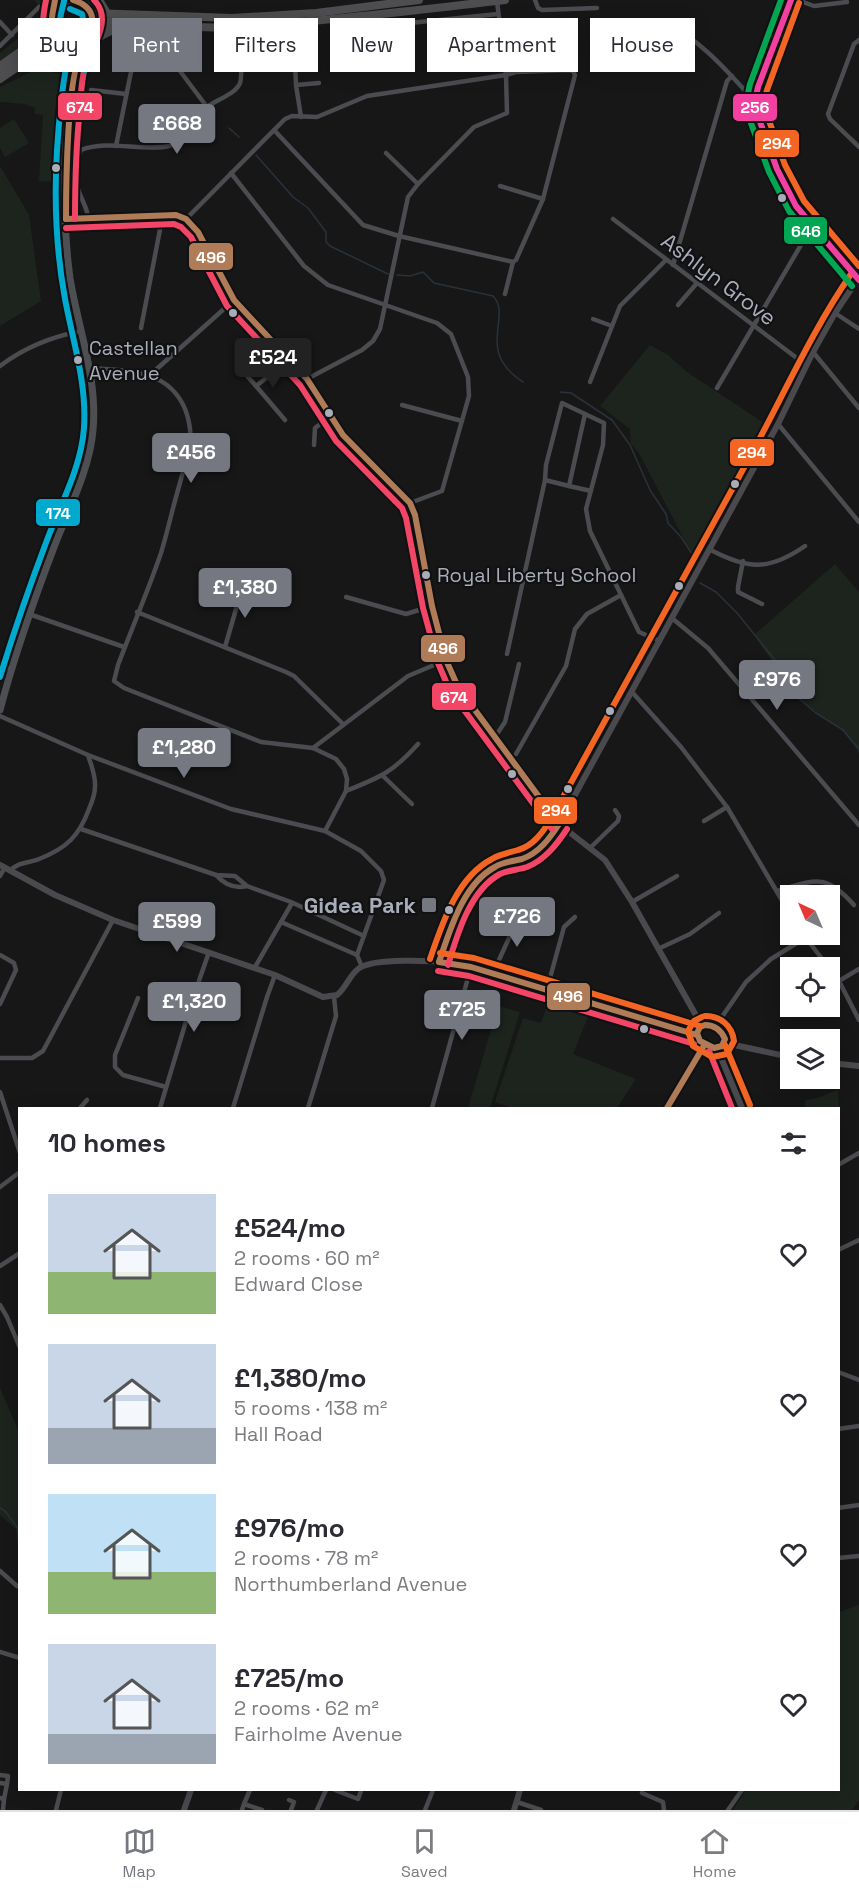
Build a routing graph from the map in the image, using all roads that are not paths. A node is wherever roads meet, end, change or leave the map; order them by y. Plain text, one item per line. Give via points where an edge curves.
1 (55, 0) edge
2 (72, 0) edge
3 (93, 0) edge
4 (99, 0) edge
5 (418, 0) edge
6 (501, 0) edge
7 (535, 0) edge
8 (791, 0) edge
9 (797, 0) edge
10 (848, 3) dead end
11 (39, 7) dead end
12 (597, 8) dead end
13 (91, 11) junction
14 (53, 12) junction
15 (107, 13) junction
16 (498, 14) junction
17 (52, 18) edge
18 (92, 18) edge
19 (232, 18) joint
20 (112, 21) edge
21 (318, 21) edge
22 (0, 22) edge
23 (415, 22) edge
24 (12, 35) junction
25 (859, 40) edge
26 (695, 42) edge
27 (0, 46) edge
28 (18, 53) edge
29 (0, 66) edge
30 (18, 67) edge
31 (76, 72) edge
32 (240, 72) edge
33 (295, 72) edge
34 (0, 73) edge
35 (506, 75) junction
36 (732, 76) junction
37 (0, 79) edge
38 (319, 83) dead end
39 (296, 85) junction
40 (91, 90) dead end
41 (126, 94) junction
42 (755, 96) junction
43 (207, 107) junction
44 (301, 117) junction
45 (274, 130) junction
46 (116, 147) junction
47 (859, 147) edge
48 (386, 153) dead end
49 (231, 173) junction
50 (418, 184) junction
51 (500, 186) dead end
52 (543, 199) junction
53 (162, 214) junction
54 (88, 217) junction
55 (66, 219) junction
56 (186, 219) junction
57 (613, 219) dead end
58 (813, 228) junction
59 (399, 236) junction
60 (666, 260) junction
61 (513, 262) junction
62 (859, 264) edge
63 (673, 265) junction
64 (850, 271) junction
65 (859, 280) edge
66 (697, 283) junction
67 (505, 294) dead end
68 (234, 300) junction
69 (678, 305) dead end
70 (385, 306) junction
71 (835, 313) junction
72 (593, 319) dead end
73 (752, 325) junction
74 (612, 326) junction
75 (141, 328) dead end
76 (859, 329) edge
77 (81, 331) junction
78 (813, 352) junction
79 (289, 360) junction
80 (806, 365) junction
81 (0, 366) edge
82 (88, 368) junction
83 (240, 368) dead end
84 (150, 375) junction
85 (306, 380) junction
86 (590, 382) dead end
87 (256, 386) junction
88 (717, 387) dead end
89 (402, 405) dead end
90 (859, 408) edge
91 (585, 414) junction
92 (331, 416) junction
93 (285, 420) dead end
94 (462, 421) junction
95 (778, 424) junction
96 (314, 445) dead end
97 (545, 480) junction
98 (569, 486) junction
99 (591, 491) junction
100 (410, 503) junction
101 (859, 522) edge
102 (805, 546) dead end
103 (709, 549) junction
104 (743, 561) junction
105 (243, 585) dead end
106 (621, 595) junction
107 (346, 597) dead end
108 (762, 604) dead end
109 (432, 606) junction
110 (137, 612) junction
111 (29, 614) junction
112 (673, 619) junction
113 (660, 641) junction
114 (124, 647) junction
115 (225, 647) junction
116 (507, 654) dead end
117 (446, 660) junction
118 (0, 664) edge
119 (519, 664) dead end
120 (11, 670) junction
121 (632, 692) junction
122 (0, 710) edge
123 (0, 716) edge
124 (343, 724) junction
125 (495, 737) junction
126 (418, 744) dead end
127 (314, 748) junction
128 (516, 754) dead end
129 (88, 755) junction
130 (383, 776) junction
131 (346, 791) junction
132 (411, 804) dead end
133 (727, 807) junction
134 (615, 810) dead end
135 (618, 821) junction
136 (704, 821) dead end
137 (559, 824) junction
138 (859, 825) edge
139 (622, 828) dead end
140 (81, 829) junction
141 (325, 831) junction
142 (590, 848) junction
143 (5, 868) edge
144 (216, 875) junction
145 (0, 876) edge
146 (677, 876) dead end
147 (247, 886) junction
148 (777, 891) junction
149 (780, 896) edge
150 (632, 902) junction
151 (292, 903) junction
152 (854, 905) dead end
153 (719, 913) dead end
154 (520, 914) dead end
155 (575, 917) dead end
156 (113, 920) junction
157 (281, 922) junction
158 (364, 936) junction
159 (791, 945) edge
160 (811, 945) edge
161 (658, 949) junction
162 (209, 952) junction
163 (0, 955) edge
164 (357, 955) junction
165 (820, 957) edge
166 (440, 962) junction
167 (255, 967) junction
168 (362, 967) junction
169 (471, 967) junction
170 (859, 969) edge
171 (493, 973) junction
172 (275, 975) junction
173 (840, 980) edge
174 (840, 983) edge
175 (547, 989) junction
176 (334, 997) junction
177 (138, 998) dead end
178 (0, 1004) edge
179 (859, 1020) edge
180 (702, 1026) junction
181 (715, 1027) junction
182 (697, 1035) junction
183 (724, 1043) junction
184 (705, 1044) junction
185 (717, 1048) junction
186 (780, 1055) edge
187 (0, 1058) edge
188 (840, 1064) edge
189 (859, 1066) edge
190 (166, 1087) junction
191 (0, 1092) edge
192 (87, 1100) dead end
193 (81, 1107) edge
194 (160, 1107) edge
195 (233, 1107) edge
196 (308, 1107) edge
197 (432, 1107) edge
198 (668, 1107) edge
199 (742, 1107) edge
200 (18, 1147) edge
201 (859, 1153) edge
202 (840, 1164) edge
203 (18, 1174) edge
204 (0, 1187) edge
205 (859, 1239) edge
206 (840, 1249) edge
207 (18, 1253) edge
208 (0, 1266) edge
209 (0, 1305) edge
210 (18, 1343) edge
211 (840, 1373) edge
212 (859, 1380) edge
213 (859, 1426) edge
214 (840, 1429) edge
215 (859, 1505) edge
216 (840, 1508) edge
217 (859, 1556) edge
218 (840, 1558) edge
219 (0, 1571) edge
220 (17, 1586) dead end
221 (0, 1652) edge
222 (18, 1657) edge
223 (0, 1775) edge
224 (0, 1783) edge
225 (7, 1784) junction
226 (62, 1791) edge
227 (191, 1791) edge
228 (250, 1791) edge
229 (326, 1791) edge
230 (337, 1791) edge
231 (361, 1791) dead end
232 (433, 1791) edge
233 (520, 1791) edge
234 (741, 1791) edge
235 (642, 1793) dead end
236 (2, 1798) edge
237 (357, 1799) junction
238 (289, 1800) dead end
239 (517, 1802) junction
240 (244, 1804) junction
241 (354, 1807) dead end
242 (3, 1810) edge
243 (56, 1810) edge
244 (183, 1810) edge
245 (242, 1810) edge
246 (262, 1810) edge
247 (291, 1810) edge
248 (317, 1810) edge
249 (425, 1810) edge
250 (514, 1810) edge
251 (541, 1810) edge
252 (664, 1810) edge
253 (728, 1810) edge

1 - 14 street
2 - 13 highway via 84,3
2 - 14 highway via 60,4
3 - 13 highway
4 - 15 highway
5 - 19 highway
6 - 16 street
6 - 21 highway
7 - 12 street via 542,10
8 - 42 street
9 - 10 street via 814,6
11 - 24 street
13 - 15 highway
13 - 18 highway
14 - 17 highway
15 - 19 highway
16 - 23 street
16 - 35 street
20 - 34 highway, bridge via 79,26 51,38
22 - 24 street
24 - 27 street
25 - 47 street via 854,44 828,114
26 - 36 street
28 - 29 highway
30 - 37 highway
31 - 55 main road via 65,165
32 - 43 street via 240,82 234,89
33 - 39 street
35 - 44 street via 367,96 317,117
35 - 50 street via 507,113 474,127
35 - 52 street via 569,70 575,75
36 - 42 street via 748,94
36 - 63 street via 727,81
38 - 39 street
39 - 44 street
40 - 41 street
41 - 43 street via 135,64 141,58 159,54 174,63
41 - 46 street
42 - 58 street via 755,111 777,169 796,206
43 - 46 street via 170,146
44 - 45 street via 285,119
45 - 49 street
45 - 59 street via 363,225
46 - 54 street via 85,149 78,155 78,189
48 - 50 street
49 - 56 street
49 - 70 street via 304,266 328,285
50 - 59 street via 408,197
51 - 52 street
52 - 61 street
53 - 54 street
53 - 56 street
53 - 75 street
54 - 55 street
55 - 77 main road via 71,279
56 - 68 street via 198,232
57 - 60 street, Ashlyn Grove
58 - 64 street
58 - 73 street
59 - 61 street
59 - 70 street
60 - 63 street, Ashlyn Grove
60 - 74 street via 620,306
61 - 67 street
62 - 64 street
63 - 66 street, Ashlyn Grove
64 - 65 street
65 - 71 street
66 - 69 street
66 - 73 street, Ashlyn Grove
68 - 79 street
68 - 84 street
70 - 85 street via 373,341
70 - 94 street via 437,323 451,334 468,377 469,396
71 - 76 street
71 - 78 street
72 - 74 street
73 - 80 street, Ashlyn Grove
73 - 88 street
74 - 86 street
77 - 81 street via 38,343
77 - 82 main road
78 - 80 street
78 - 90 street
79 - 85 street
79 - 87 street
80 - 95 street
82 - 84 street
82 - 111 main road via 94,417 90,448
83 - 87 street
84 - 110 street via 180,399 189,419 190,437 161,553
85 - 92 street
87 - 93 street
89 - 94 street
91 - 97 street via 562,403
91 - 98 street
91 - 99 street via 604,423 603,445
92 - 96 street via 315,428
92 - 100 street via 343,435
94 - 100 street via 442,491
95 - 101 street
95 - 103 street
97 - 98 street
97 - 116 street
98 - 99 street
99 - 106 street via 586,509 590,531
100 - 109 street via 416,515
102 - 104 street via 764,566
103 - 104 street
103 - 112 street
104 - 108 street via 738,592
105 - 115 street
106 - 113 street via 639,632
106 - 128 street via 586,614 575,629 566,666
107 - 109 street via 406,614
109 - 117 street
110 - 114 street
110 - 115 street
111 - 114 street
111 - 120 main road
112 - 113 street
112 - 138 street via 708,648
113 - 121 street
114 - 127 street via 114,681 124,688 261,742
115 - 124 street via 294,676
117 - 124 street via 408,676
117 - 125 street via 467,700
118 - 120 street
119 - 125 street via 505,722
120 - 122 main road
121 - 133 street
121 - 137 street
123 - 129 street
124 - 127 street
125 - 137 street
126 - 130 street via 402,763
127 - 131 street via 336,759 344,769
129 - 140 street via 95,787
129 - 141 street via 231,809
130 - 131 street
130 - 132 street
131 - 141 street
133 - 136 street
133 - 148 street
134 - 135 street
135 - 139 street
135 - 142 street
137 - 142 street
137 - 166 street via 536,852 495,867 479,880 452,926
140 - 143 street via 52,854
140 - 144 street
141 - 158 street via 361,851 383,875 382,889
142 - 150 street via 605,860
143 - 145 street
143 - 156 street
144 - 147 street via 230,885
144 - 147 street via 235,876
146 - 150 street
147 - 151 street
148 - 149 street
148 - 152 street via 816,880 833,885
150 - 161 street
151 - 157 street
151 - 158 street
153 - 161 street via 690,934
154 - 171 street
155 - 175 street via 564,927
156 - 162 street
156 - 187 street via 43,1051 32,1058
157 - 164 street
157 - 167 street
158 - 164 street
159 - 181 street via 746,982
160 - 165 street
161 - 180 street
162 - 167 street
162 - 190 street
163 - 178 street via 14,963 16,970
164 - 168 street
166 - 168 street
166 - 169 street
167 - 172 street
168 - 176 street
169 - 171 street
169 - 197 street
170 - 173 street
171 - 175 street
172 - 176 street via 322,997
172 - 195 street
174 - 179 street
175 - 182 street
176 - 196 street via 336,1016
177 - 190 street via 115,1055 115,1067 123,1074
180 - 181 street
180 - 182 street
181 - 183 street via 724,1035
182 - 184 street
183 - 185 street
183 - 186 street
184 - 185 street
184 - 198 street
185 - 199 street
188 - 189 street
190 - 194 street
191 - 200 street
192 - 193 street
201 - 202 street
203 - 204 street
205 - 206 street
207 - 208 street
209 - 210 street
211 - 212 street
213 - 214 street
215 - 216 street
217 - 218 street
219 - 220 street
221 - 222 street
223 - 225 street via 8,1776
224 - 225 street
225 - 236 street
226 - 243 street
227 - 244 street
228 - 240 street
229 - 248 street
230 - 237 street
231 - 237 street
232 - 249 street
233 - 239 street
234 - 253 street
235 - 252 street via 663,1802
236 - 242 street
237 - 241 street
238 - 247 street via 294,1802
239 - 250 street
239 - 251 street
240 - 245 street
240 - 246 street

